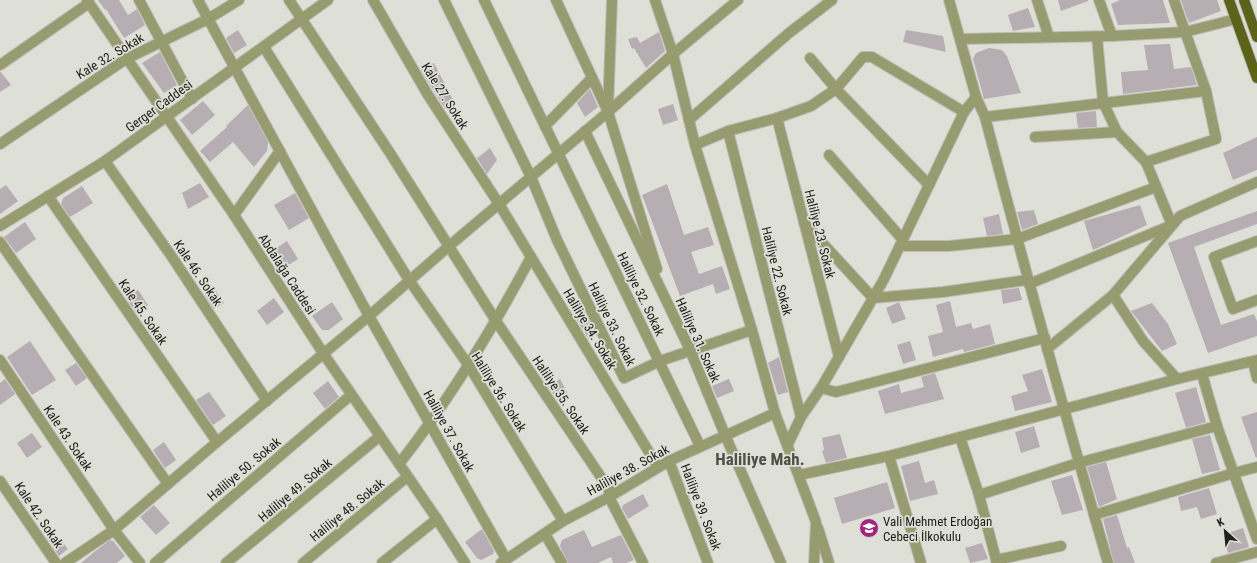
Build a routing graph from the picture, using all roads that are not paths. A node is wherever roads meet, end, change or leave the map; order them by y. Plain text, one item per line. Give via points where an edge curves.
1 (139, 0) edge
2 (198, 0) edge
3 (239, 0) edge
4 (289, 0) edge
5 (328, 0) edge
6 (373, 0) edge
7 (444, 0) edge
8 (484, 0) edge
9 (556, 0) edge
10 (612, 0) edge
11 (655, 0) edge
12 (832, 0) edge
13 (1037, 0) edge
14 (1099, 0) edge
15 (1174, 0) edge
16 (1229, 0) edge
17 (1244, 0) edge
18 (88, 1) edge
19 (732, 2) edge
20 (952, 3) edge
21 (208, 19) junction
22 (1236, 19) junction
23 (302, 20) junction
24 (1185, 32) junction
25 (1112, 36) junction
26 (1257, 36) edge
27 (1048, 37) junction
28 (1097, 37) junction
29 (961, 38) junction
30 (162, 41) junction
31 (264, 47) junction
32 (673, 54) junction
33 (810, 58) dead end
34 (126, 59) junction
35 (0, 65) edge
36 (235, 67) junction
37 (592, 78) junction
38 (1257, 78) edge
39 (836, 89) junction
40 (1206, 91) junction
41 (976, 97) junction
42 (192, 99) junction
43 (1103, 102) junction
44 (608, 112) junction
45 (964, 112) junction
46 (167, 116) junction
47 (985, 117) junction
48 (777, 118) junction
49 (689, 120) junction
50 (545, 126) junction
51 (585, 131) junction
52 (728, 131) junction
53 (1117, 132) junction
54 (1036, 137) dead end
55 (0, 144) edge
56 (695, 145) junction
57 (280, 151) junction
58 (558, 154) junction
59 (829, 155) dead end
60 (105, 161) junction
61 (1146, 162) junction
62 (531, 177) junction
63 (1257, 182) edge
64 (929, 185) junction
65 (1156, 187) junction
66 (48, 196) junction
67 (499, 204) junction
68 (234, 215) junction
69 (804, 223) junction
70 (1172, 225) junction
71 (0, 226) edge
72 (1017, 239) junction
73 (1257, 241) edge
74 (0, 242) edge
75 (901, 243) junction
76 (449, 246) junction
77 (530, 257) junction
78 (409, 280) junction
79 (1028, 282) junction
80 (1113, 295) junction
81 (873, 298) junction
82 (668, 303) junction
83 (1256, 304) edge
84 (369, 316) junction
85 (496, 322) junction
86 (752, 330) junction
87 (1045, 338) junction
88 (1047, 349) junction
89 (690, 350) junction
90 (323, 353) junction
91 (839, 357) junction
92 (0, 360) edge
93 (660, 361) junction
94 (1255, 361) edge
95 (469, 366) junction
96 (1202, 374) junction
97 (624, 378) junction
98 (1257, 378) edge
99 (1177, 379) junction
100 (609, 387) junction
101 (821, 388) junction
102 (351, 395) junction
103 (267, 401) junction
104 (1065, 408) junction
105 (775, 413) junction
106 (802, 417) junction
107 (431, 424) junction
108 (1217, 426) junction
109 (725, 435) junction
110 (380, 436) junction
111 (960, 437) junction
112 (216, 442) junction
113 (788, 444) junction
114 (700, 446) junction
115 (889, 456) junction
116 (669, 461) junction
117 (1078, 463) junction
118 (399, 464) junction
119 (658, 467) junction
120 (1257, 467) edge
121 (1234, 473) junction
122 (799, 475) junction
123 (408, 477) junction
124 (0, 481) edge
125 (168, 484) junction
126 (979, 495) junction
127 (609, 497) junction
128 (1094, 515) junction
129 (437, 518) junction
130 (563, 521) junction
131 (816, 522) junction
132 (114, 530) junction
133 (545, 534) junction
134 (1257, 540) edge
135 (1061, 546) dead end
136 (1257, 552) edge
137 (504, 561) edge
138 (997, 561) edge
139 (462, 562) edge
140 (56, 563) edge
141 (66, 563) edge
142 (140, 563) edge
143 (154, 563) edge
144 (226, 563) edge
145 (303, 563) edge
146 (382, 563) edge
147 (562, 563) edge
148 (643, 563) edge
149 (708, 563) edge
150 (781, 563) edge
151 (814, 563) edge
152 (829, 563) edge
153 (920, 563) edge
154 (1108, 563) edge
155 (1216, 563) edge

1 - 30 street
2 - 21 street, Haliliye 37. Sokak
3 - 21 street, Kale 32. Sokak
4 - 23 street, Haliliye 35. Sokak
5 - 23 street, Gerger Caddesi
6 - 67 street, Kale 27. Sokak via 428,95
7 - 62 street, Haliliye 33. Sokak
8 - 50 street, Haliliye 32. Sokak
9 - 37 street
10 - 44 street
11 - 32 street
12 - 49 street via 789,33
13 - 27 street
14 - 25 street
15 - 24 street
16 - 22 main road
17 - 26 main road
18 - 34 street, Abdalağa Caddesi
18 - 35 street
19 - 32 street
20 - 29 street
21 - 30 street, Kale 32. Sokak
21 - 36 street, Haliliye 37. Sokak
22 - 24 street
22 - 38 main road
23 - 31 street, Gerger Caddesi
23 - 76 street, Haliliye 35. Sokak
24 - 25 street
24 - 40 street
25 - 28 street
27 - 28 street
27 - 29 street
28 - 43 street
29 - 41 street
30 - 34 street, Kale 32. Sokak
30 - 42 street
31 - 36 street, Gerger Caddesi
31 - 78 street, Haliliye 36. Sokak
32 - 44 street
32 - 49 street
33 - 39 street
34 - 46 street, Abdalağa Caddesi
34 - 55 street, Kale 32. Sokak
36 - 42 street, Gerger Caddesi
36 - 57 street, Haliliye 37. Sokak
37 - 44 street
37 - 50 street
39 - 45 street via 863,57 872,57
39 - 48 street via 811,106
39 - 64 street
40 - 43 street
40 - 61 street via 1216,139
41 - 45 street
41 - 47 street
42 - 46 street, Gerger Caddesi
43 - 47 street
43 - 53 street
44 - 51 street
44 - 82 street
45 - 64 street
46 - 60 street, Gerger Caddesi
46 - 68 street, Abdalağa Caddesi
47 - 72 street
48 - 52 street
48 - 69 street, Haliliye 23. Sokak
49 - 56 street
50 - 58 street, Haliliye 32. Sokak
51 - 58 street
51 - 82 street, Haliliye 31. Sokak
52 - 56 street
52 - 106 street, Haliliye 22. Sokak
53 - 54 street
53 - 61 street
56 - 86 street
57 - 68 street
57 - 84 street, Haliliye 37. Sokak
58 - 62 street
58 - 93 street, Haliliye 32. Sokak
59 - 75 street
60 - 66 street, Gerger Caddesi
60 - 103 street, Kale 46. Sokak
61 - 65 street
62 - 67 street
62 - 97 street, Haliliye 33. Sokak
63 - 70 street via 1180,216
64 - 75 street
65 - 70 street
65 - 72 street
66 - 71 street, Gerger Caddesi
66 - 112 street, Kale 45. Sokak
67 - 76 street
67 - 77 street, Haliliye 34. Sokak
68 - 90 street, Abdalağa Caddesi
69 - 81 street
69 - 91 street, Haliliye 23. Sokak
70 - 79 street
70 - 80 street
72 - 75 street via 948,246
72 - 79 street
73 - 83 street via 1214,257 1233,309
74 - 125 street
75 - 81 street
76 - 78 street
76 - 85 street, Haliliye 35. Sokak
77 - 85 street
77 - 100 street, Haliliye 34. Sokak
78 - 84 street
78 - 95 street, Haliliye 36. Sokak
79 - 81 street
79 - 87 street
80 - 88 street
80 - 99 street via 1143,341
81 - 91 street
82 - 89 street, Haliliye 31. Sokak
84 - 90 street
84 - 107 street, Haliliye 37. Sokak
85 - 95 street
85 - 127 street, Haliliye 35. Sokak via 609,489
86 - 89 street, Haliliye 33. Sokak
86 - 105 street
87 - 88 street
87 - 101 street via 836,392
88 - 104 street
89 - 93 street, Haliliye 33. Sokak
89 - 109 street, Haliliye 31. Sokak
90 - 102 street, Abdalağa Caddesi
90 - 103 street
91 - 101 street
92 - 132 street, Kale 43. Sokak
93 - 97 street, Haliliye 33. Sokak
93 - 114 street, Haliliye 32. Sokak
94 - 96 street
94 - 98 street
95 - 107 street
95 - 130 street, Haliliye 36. Sokak
96 - 99 street
96 - 108 street
97 - 100 street
99 - 104 street
100 - 119 street, Haliliye 34. Sokak
101 - 106 street
102 - 110 street, Abdalağa Caddesi
102 - 143 street, Haliliye 50. Sokak
103 - 112 street
104 - 111 street
104 - 117 street
105 - 109 street, Haliliye 38. Sokak
105 - 113 street
106 - 113 street
107 - 118 street
107 - 137 street, Haliliye 37. Sokak
108 - 117 street
108 - 121 street
109 - 114 street, Haliliye 38. Sokak
109 - 150 street, Haliliye 31. Sokak
110 - 118 street, Abdalağa Caddesi
110 - 144 street, Haliliye 49. Sokak
111 - 115 street
111 - 126 street
112 - 125 street
113 - 122 street
114 - 116 street, Haliliye 38. Sokak
115 - 122 street
115 - 153 street
116 - 119 street, Haliliye 38. Sokak
116 - 149 street, Haliliye 39. Sokak
117 - 126 street
117 - 128 street
118 - 123 street, Abdalağa Caddesi
119 - 127 street, Haliliye 38. Sokak
120 - 121 street
121 - 128 street
121 - 134 street
122 - 131 street
123 - 129 street, Abdalağa Caddesi
123 - 145 street, Haliliye 48. Sokak
124 - 140 street, Kale 42. Sokak
125 - 132 street
126 - 138 street
127 - 130 street, Haliliye 38. Sokak
127 - 148 street, Haliliye 35. Sokak
128 - 154 street
129 - 139 street, Abdalağa Caddesi
129 - 146 street
130 - 133 street, Haliliye 38. Sokak
131 - 151 street
131 - 152 street
132 - 141 street
132 - 142 street, Kale 43. Sokak
133 - 137 street, Haliliye 38. Sokak
133 - 147 street
135 - 138 street
136 - 155 street

